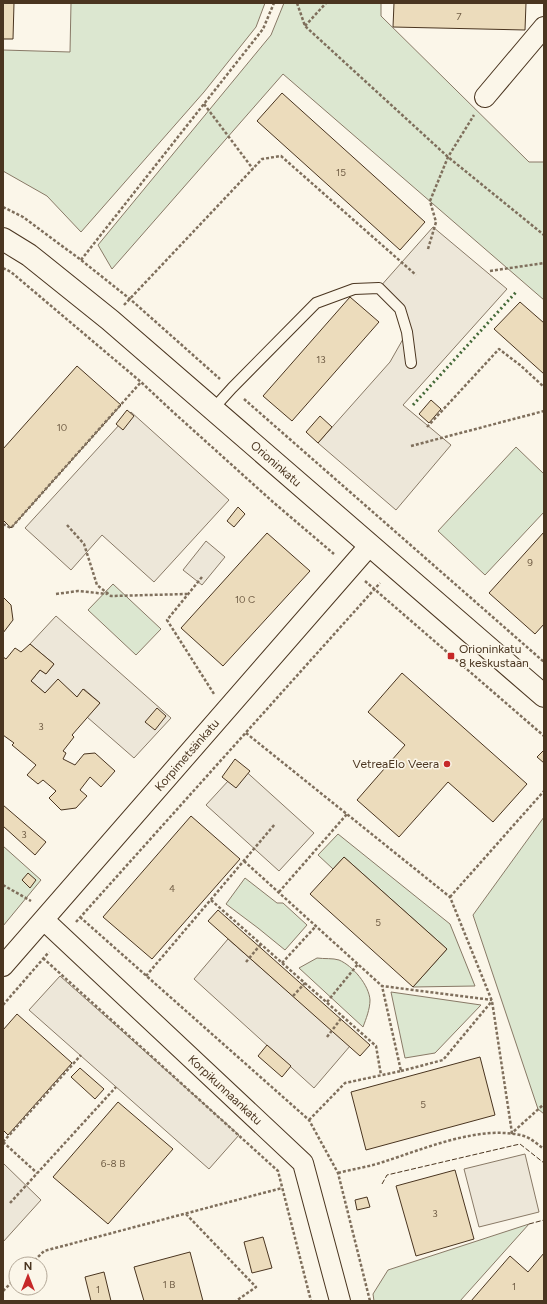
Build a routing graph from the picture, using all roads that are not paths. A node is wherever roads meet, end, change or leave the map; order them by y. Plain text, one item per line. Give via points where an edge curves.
1 (544, 27) edge
2 (485, 97) road end
3 (3, 239) edge
4 (411, 363) dead end
5 (213, 409) junction
6 (370, 545) junction
7 (544, 696) edge
8 (44, 920) junction
9 (3, 966) edge
10 (340, 1301) edge

1 - 2 street
3 - 5 main road, Orioninkatu via 29,255 110,320
4 - 5 lane via 407,332 400,309 379,288 354,290 316,303
5 - 6 main road, Orioninkatu
6 - 7 main road, Orioninkatu
6 - 8 street, Korpimetsänkatu
8 - 9 street, Korpimetsänkatu
8 - 10 street, Korpikunnaankatu via 303,1163

